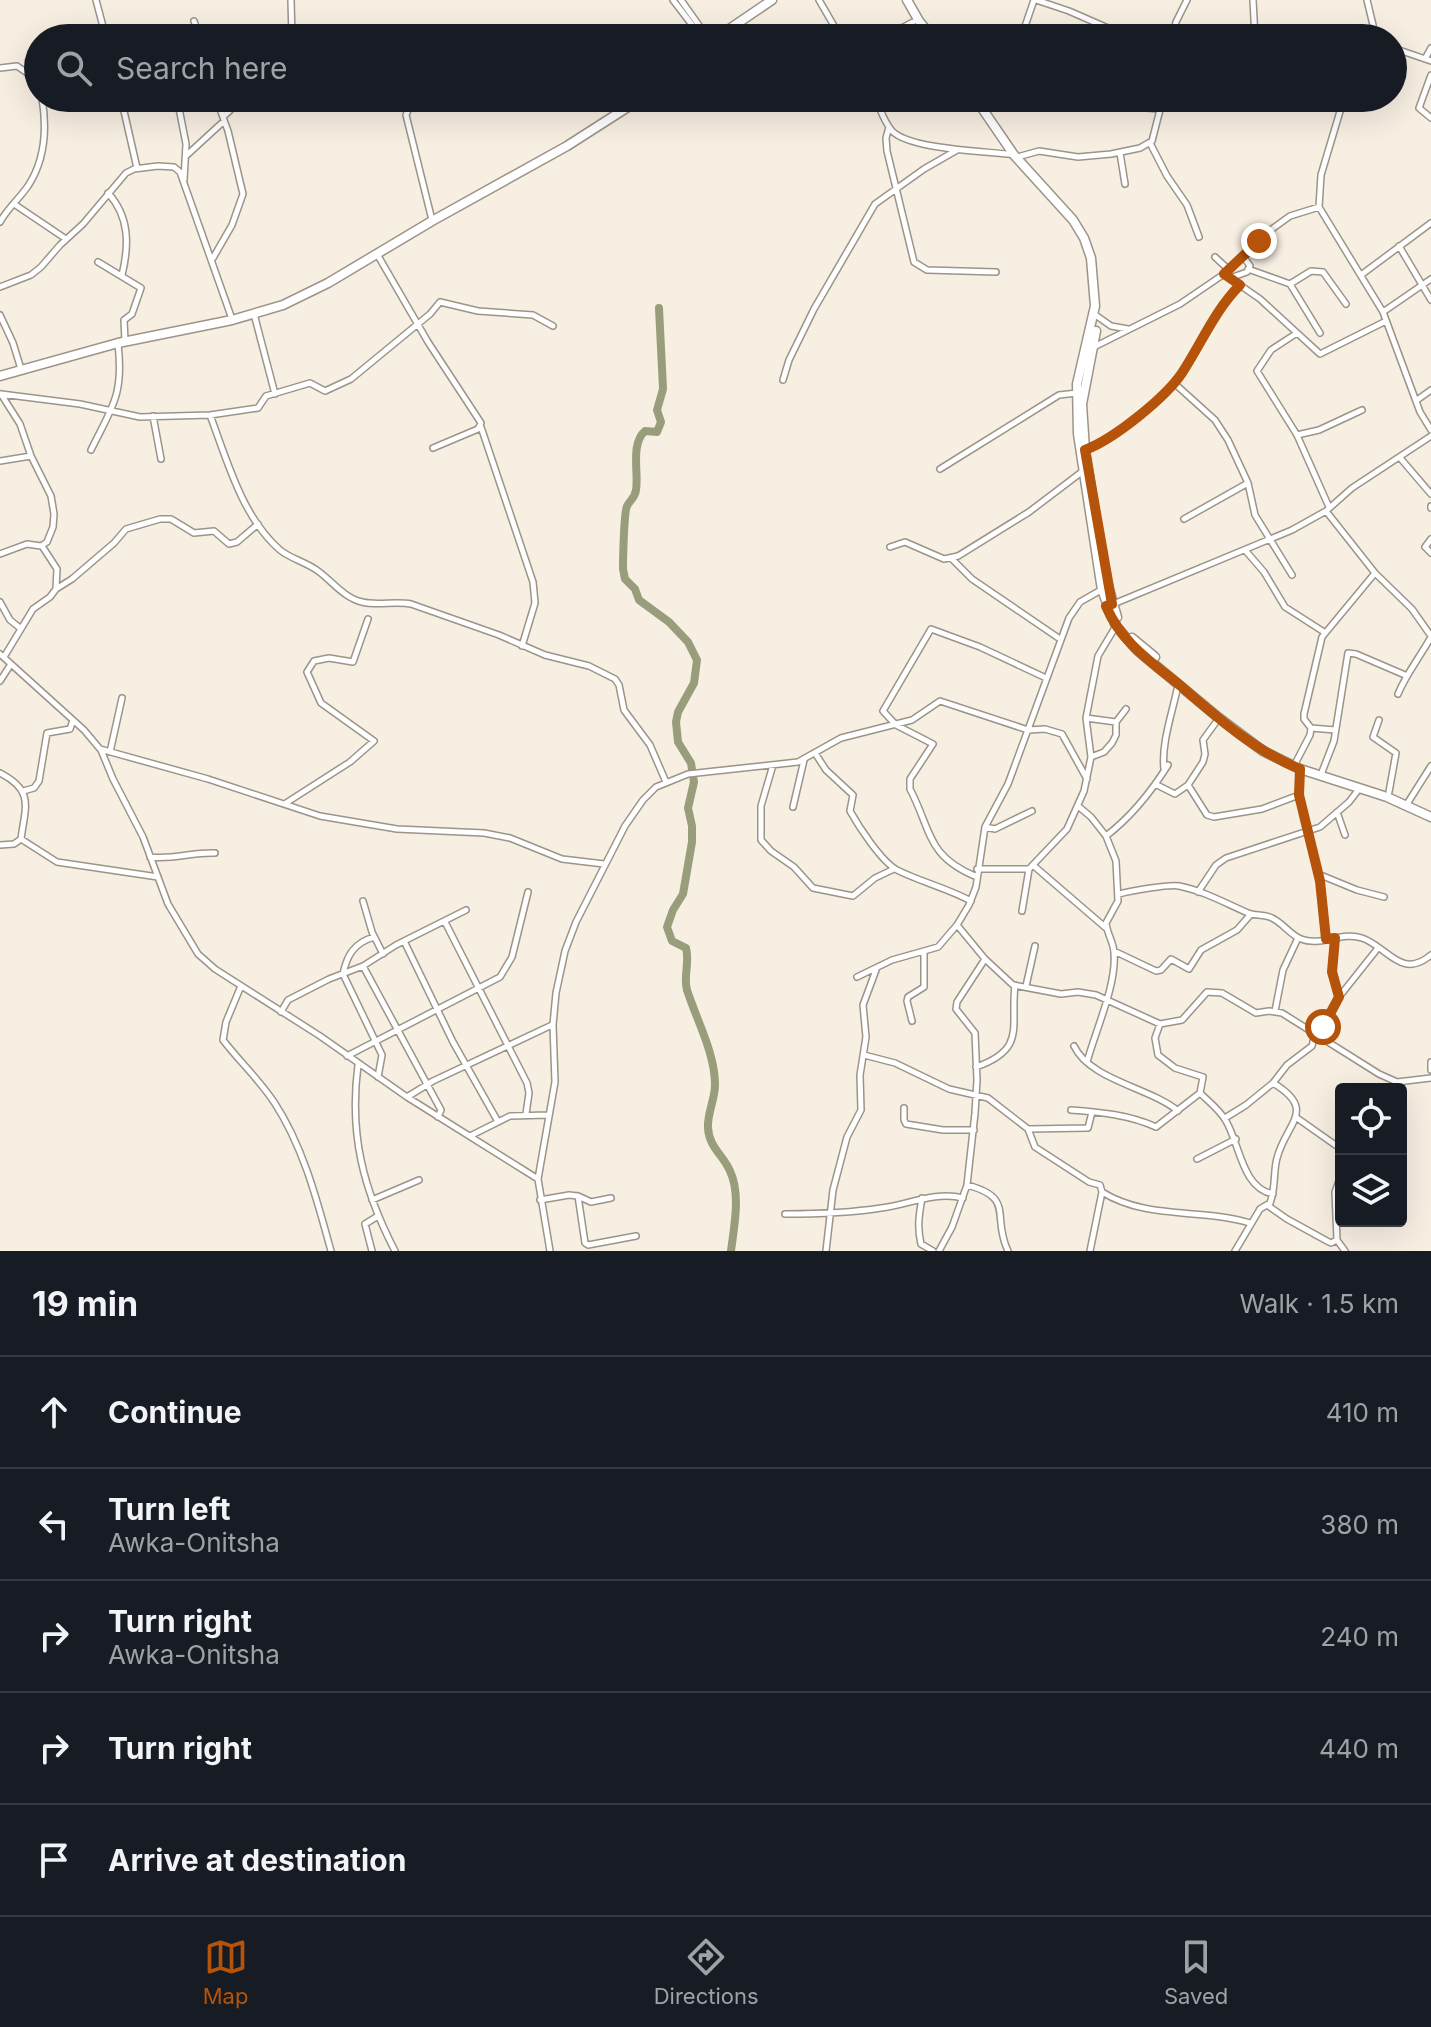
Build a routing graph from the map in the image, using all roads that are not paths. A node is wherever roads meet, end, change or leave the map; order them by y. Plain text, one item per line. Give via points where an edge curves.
1 (96, 0) edge
2 (291, 0) edge
3 (673, 0) edge
4 (681, 0) edge
5 (772, 0) edge
6 (782, 0) edge
7 (819, 0) edge
8 (905, 0) edge
9 (1035, 0) edge
10 (1187, 0) edge
11 (1253, 0) edge
12 (1367, 0) edge
13 (194, 21) dead end
14 (913, 22) joint
15 (102, 24) edge
16 (195, 24) edge
17 (292, 24) edge
18 (691, 24) edge
19 (698, 24) edge
20 (737, 24) edge
21 (747, 24) edge
22 (833, 24) edge
23 (909, 24) edge
24 (921, 24) edge
25 (1026, 24) edge
26 (1099, 24) edge
27 (1176, 24) edge
28 (1254, 24) edge
29 (1373, 24) edge
30 (1431, 48) edge
31 (1407, 53) edge
32 (1428, 60) edge
33 (0, 68) edge
34 (24, 72) edge
35 (1431, 75) edge
36 (43, 112) edge
37 (124, 112) edge
38 (179, 112) edge
39 (221, 112) edge
40 (230, 112) edge
41 (407, 112) edge
42 (620, 112) edge
43 (882, 112) edge
44 (988, 112) edge
45 (991, 112) edge
46 (1159, 112) edge
47 (1340, 112) edge
48 (1431, 118) edge
49 (223, 119) junction
50 (889, 127) junction
51 (1150, 143) junction
52 (957, 150) junction
53 (1120, 153) junction
54 (1018, 155) junction
55 (186, 156) junction
56 (137, 168) junction
57 (1125, 184) dead end
58 (184, 185) junction
59 (896, 188) junction
60 (108, 193) junction
61 (14, 204) junction
62 (1319, 207) junction
63 (432, 221) junction
64 (0, 222) edge
65 (1431, 223) edge
66 (1199, 237) dead end
67 (66, 239) junction
68 (1399, 246) junction
69 (377, 253) junction
70 (1243, 256) junction
71 (1215, 257) dead end
72 (213, 259) junction
73 (98, 262) dead end
74 (1248, 269) junction
75 (996, 272) dead end
76 (1228, 274) junction
77 (122, 275) junction
78 (1361, 275) junction
79 (1431, 279) edge
80 (1290, 284) junction
81 (1240, 285) junction
82 (1422, 285) junction
83 (0, 287) edge
84 (1431, 300) edge
85 (1346, 304) dead end
86 (1383, 312) junction
87 (254, 314) junction
88 (1096, 316) junction
89 (1, 319) edge
90 (232, 320) junction
91 (1387, 320) junction
92 (419, 324) junction
93 (553, 326) dead end
94 (1129, 329) junction
95 (1297, 333) junction
96 (1320, 333) dead end
97 (122, 342) junction
98 (1090, 350) junction
99 (21, 369) junction
100 (0, 376) edge
101 (783, 380) dead end
102 (1174, 383) junction
103 (1431, 390) edge
104 (1077, 393) junction
105 (0, 394) edge
106 (275, 394) junction
107 (1417, 400) junction
108 (112, 410) junction
109 (1362, 410) dead end
110 (210, 415) junction
111 (153, 416) junction
112 (481, 427) junction
113 (1431, 430) edge
114 (1297, 435) junction
115 (1431, 436) edge
116 (433, 448) dead end
117 (91, 450) dead end
118 (1085, 450) junction
119 (31, 456) junction
120 (161, 459) dead end
121 (1401, 459) junction
122 (0, 461) edge
123 (940, 469) dead end
124 (1083, 471) junction
125 (1248, 483) junction
126 (1431, 494) edge
127 (1328, 509) junction
128 (1184, 519) dead end
129 (258, 524) junction
130 (1271, 539) junction
131 (1431, 539) edge
132 (41, 546) junction
133 (890, 547) dead end
134 (1245, 550) junction
135 (1431, 553) edge
136 (0, 554) edge
137 (951, 558) junction
138 (1375, 573) junction
139 (1292, 575) dead end
140 (56, 589) junction
141 (1102, 590) junction
142 (0, 602) edge
143 (1109, 605) junction
144 (368, 619) dead end
145 (1116, 626) junction
146 (20, 628) junction
147 (1324, 632) junction
148 (1431, 636) edge
149 (1060, 639) junction
150 (522, 646) junction
151 (2, 656) edge
152 (11, 664) junction
153 (1405, 675) junction
154 (1046, 678) junction
155 (0, 681) edge
156 (1179, 684) junction
157 (1398, 694) dead end
158 (122, 698) dead end
159 (1126, 709) dead end
160 (1086, 718) junction
161 (1219, 718) junction
162 (73, 720) junction
163 (1379, 720) dead end
164 (1116, 722) junction
165 (896, 725) junction
166 (1311, 728) junction
167 (1028, 730) junction
168 (1335, 730) junction
169 (100, 749) junction
170 (110, 752) junction
171 (815, 753) junction
172 (1091, 757) junction
173 (804, 760) junction
174 (773, 765) junction
175 (1298, 766) junction
176 (1431, 766) edge
177 (1322, 772) junction
178 (0, 773) edge
179 (1087, 779) junction
180 (666, 782) junction
181 (1155, 784) junction
182 (1188, 785) junction
183 (1360, 788) junction
184 (23, 791) junction
185 (1389, 792) junction
186 (1299, 795) junction
187 (1408, 802) junction
188 (285, 804) junction
189 (1078, 806) junction
190 (793, 807) dead end
191 (1032, 811) dead end
192 (1337, 812) junction
193 (1431, 814) edge
194 (985, 827) junction
195 (995, 829) junction
196 (1308, 829) junction
197 (1345, 835) dead end
198 (1106, 836) junction
199 (21, 839) junction
200 (982, 839) junction
201 (0, 845) edge
202 (215, 853) dead end
203 (150, 857) junction
204 (604, 864) junction
205 (1031, 868) junction
206 (894, 869) junction
207 (977, 869) junction
208 (1318, 874) junction
209 (158, 877) junction
210 (977, 877) junction
211 (528, 892) dead end
212 (1198, 892) junction
213 (1119, 894) junction
214 (1384, 897) dead end
215 (363, 901) dead end
216 (971, 901) junction
217 (466, 910) dead end
218 (1022, 911) dead end
219 (1251, 914) junction
220 (445, 922) junction
221 (957, 925) junction
222 (1106, 928) junction
223 (374, 937) junction
224 (1298, 938) junction
225 (1335, 938) junction
226 (1326, 939) junction
227 (404, 941) junction
228 (1035, 946) dead end
229 (1378, 948) junction
230 (1114, 951) junction
231 (924, 952) junction
232 (383, 954) junction
233 (1431, 955) edge
234 (985, 959) junction
235 (363, 966) junction
236 (876, 969) junction
237 (343, 974) junction
238 (857, 977) dead end
239 (1015, 985) junction
240 (241, 986) junction
241 (1026, 986) junction
242 (479, 990) junction
243 (1339, 997) junction
244 (1106, 998) junction
245 (438, 1009) junction
246 (1275, 1011) junction
247 (281, 1012) junction
248 (912, 1021) dead end
249 (1160, 1024) junction
250 (553, 1025) junction
251 (398, 1031) junction
252 (1316, 1035) junction
253 (376, 1042) junction
254 (507, 1046) junction
255 (1074, 1046) dead end
256 (864, 1055) junction
257 (347, 1056) junction
258 (1087, 1062) junction
259 (1431, 1062) edge
260 (358, 1065) junction
261 (466, 1067) junction
262 (976, 1067) junction
263 (1431, 1070) edge
264 (378, 1077) junction
265 (1431, 1078) edge
266 (1397, 1082) joint
267 (1273, 1083) junction
268 (426, 1086) junction
269 (1200, 1093) junction
270 (977, 1095) junction
271 (407, 1097) junction
272 (904, 1108) dead end
273 (1071, 1110) dead end
274 (1178, 1111) junction
275 (1092, 1112) junction
276 (526, 1114) junction
277 (549, 1115) junction
278 (438, 1117) junction
279 (1225, 1118) junction
280 (1297, 1118) junction
281 (497, 1120) junction
282 (1028, 1129) junction
283 (974, 1130) junction
284 (470, 1136) junction
285 (1236, 1139) junction
286 (1335, 1145) edge
287 (1197, 1159) dead end
288 (538, 1179) junction
289 (419, 1180) dead end
290 (967, 1185) junction
291 (1102, 1192) junction
292 (1273, 1194) junction
293 (578, 1196) junction
294 (611, 1198) dead end
295 (922, 1198) junction
296 (963, 1198) junction
297 (372, 1200) junction
298 (540, 1200) junction
299 (1267, 1205) junction
300 (829, 1213) junction
301 (785, 1214) dead end
302 (378, 1216) junction
303 (1250, 1223) junction
304 (1336, 1227) edge
305 (636, 1236) dead end
306 (1337, 1240) junction
307 (331, 1251) edge
308 (372, 1251) edge
309 (395, 1251) edge
310 (550, 1251) edge
311 (826, 1251) edge
312 (933, 1251) edge
313 (939, 1251) edge
314 (1008, 1251) edge
315 (1090, 1251) edge
316 (1235, 1251) edge
317 (1345, 1251) edge

1 - 15 street
2 - 17 street
3 - 18 street
4 - 19 street
5 - 20 main road
6 - 21 main road
7 - 22 street
8 - 14 main road
8 - 24 main road
9 - 25 street
9 - 26 street
10 - 27 street
11 - 28 street
12 - 29 street
13 - 16 street
14 - 23 street
30 - 32 street
31 - 32 street
33 - 34 street via 17,66
35 - 48 street via 1419,108
36 - 61 street via 41,158
37 - 56 street
38 - 55 street
39 - 49 street
40 - 49 street
41 - 63 street
42 - 63 main road
43 - 50 street
44 - 54 main road
45 - 54 main road
46 - 51 street
47 - 62 street via 1321,175
49 - 55 street
49 - 72 street via 243,194
50 - 52 street via 905,139
50 - 59 street via 887,151
51 - 53 street
51 - 66 street via 1187,205
52 - 54 street
52 - 59 street
53 - 54 street
53 - 57 street
54 - 88 main road via 1080,221 1101,292
55 - 58 street
56 - 58 street via 174,167
56 - 60 street
58 - 72 street
59 - 75 street via 914,262 927,270
59 - 101 street via 868,213 814,309
60 - 67 street
60 - 77 street via 127,232
61 - 64 street
61 - 67 street
62 - 70 street via 1290,216
62 - 78 street
63 - 69 main road
65 - 68 street
67 - 83 street via 31,275
68 - 78 street
68 - 82 street
69 - 87 main road via 316,290
69 - 92 street
70 - 74 street
70 - 76 street
71 - 76 street
72 - 90 street
73 - 77 street
74 - 76 street
74 - 80 street
76 - 81 street
76 - 94 street
77 - 97 street via 141,291 124,320
78 - 86 street
79 - 82 street
80 - 85 street via 1311,271 1323,272
80 - 96 street
81 - 95 street
81 - 102 street
82 - 84 street
82 - 86 street
86 - 91 street
87 - 90 main road
87 - 106 street
88 - 94 street
88 - 98 main road
89 - 99 street
90 - 97 main road
91 - 95 street via 1320,354
91 - 107 street
92 - 93 street via 444,301 478,311 533,315
92 - 106 street via 351,379 325,391 310,383
92 - 112 street
94 - 98 street
95 - 114 street via 1271,350 1257,371
97 - 99 main road
97 - 108 street
98 - 104 main road
98 - 118 main road via 1082,404
99 - 100 main road
102 - 118 street via 1105,442
102 - 125 street via 1215,420
103 - 107 street
104 - 123 street via 1059,395
104 - 124 main road
105 - 108 street
105 - 119 street via 20,424
106 - 110 street via 254,409
107 - 113 street
108 - 111 street
108 - 117 street
109 - 114 street
110 - 111 street
110 - 129 street via 242,498
111 - 120 street
112 - 116 street
112 - 150 street via 533,582 535,603
114 - 127 street
115 - 121 street
118 - 143 main road
119 - 122 street
119 - 132 street via 53,503 53,527
121 - 126 street
121 - 127 street
124 - 137 street via 1007,527
124 - 141 main road
125 - 128 street
125 - 130 street via 1255,515
127 - 130 street
127 - 138 street
129 - 140 street via 229,544 214,531 194,533 171,519 138,524
129 - 150 street via 283,553 306,562 358,601 411,604
130 - 134 street
130 - 139 street
131 - 135 street via 1425,547
132 - 136 street via 27,544
132 - 140 street via 57,569
133 - 137 street via 905,542
134 - 143 street
134 - 147 street via 1285,607
137 - 149 street via 972,579
138 - 147 street
138 - 148 street
140 - 146 street
141 - 143 main road
141 - 149 street via 1076,606
142 - 146 street
143 - 145 main road
143 - 175 main road via 1138,644 1248,735
144 - 188 street via 353,662 314,661 307,672 321,703 374,741
145 - 156 main road
145 - 160 street via 1098,656
146 - 151 street
147 - 166 street via 1304,714
148 - 153 street
149 - 154 street
150 - 180 street via 615,679 624,710 650,745
151 - 152 street
152 - 155 street
152 - 162 street
153 - 157 street
153 - 168 street via 1348,653
154 - 165 street via 931,629 883,711
154 - 167 street
156 - 161 main road
156 - 181 street via 1162,752 1166,768
158 - 170 street
159 - 164 street
160 - 164 street
160 - 172 street
161 - 175 main road via 1263,751
161 - 182 street via 1203,740 1205,754
162 - 169 street
162 - 184 street via 70,729 47,733 39,781
163 - 185 street via 1373,737 1396,753
164 - 172 street via 1112,743
165 - 167 street via 940,701
165 - 171 street via 841,738
165 - 210 street via 933,744 910,779 910,789 937,850 956,868
166 - 168 street
166 - 175 street
167 - 179 street via 1062,734
167 - 194 street
168 - 177 street
169 - 170 street
169 - 203 street
170 - 188 street
171 - 173 street
171 - 206 street via 853,795 850,811
172 - 179 street
173 - 174 street
173 - 190 street
174 - 180 street via 700,772
174 - 206 street via 761,806 761,840 806,883 853,896
175 - 177 main road
175 - 183 main road
175 - 186 street
176 - 187 street
177 - 185 main road
178 - 184 street
179 - 189 street
180 - 204 street via 643,800
181 - 182 street via 1175,794
181 - 198 street
182 - 186 street via 1214,817 1262,809
183 - 187 main road
183 - 192 street
184 - 199 street via 27,801
185 - 187 main road
186 - 196 street
187 - 193 main road
188 - 204 street via 320,816 397,829 497,835 562,859
189 - 198 street
189 - 205 street via 1067,829
191 - 195 street
192 - 196 street via 1320,827
192 - 197 street
194 - 195 street
194 - 200 street
195 - 200 street
196 - 208 street
196 - 212 street via 1226,858
198 - 213 street via 1116,861
199 - 201 street
199 - 209 street via 57,862
200 - 207 street
202 - 203 street
203 - 209 street
204 - 250 street via 565,951
205 - 207 street
205 - 218 street
205 - 222 street
206 - 216 street
207 - 210 street
208 - 214 street
208 - 226 street
209 - 240 street via 198,954
210 - 216 street
211 - 242 street via 506,970
212 - 213 street via 1172,885
212 - 219 street
213 - 222 street
215 - 223 street
216 - 221 street
217 - 220 street
219 - 224 street via 1275,919
219 - 230 street via 1237,930 1201,950 1189,969 1168,959 1156,971
220 - 227 street
220 - 242 street
221 - 231 street via 938,947
221 - 234 street
222 - 230 street
223 - 232 street
223 - 237 street via 349,952
224 - 226 street
224 - 246 street via 1283,970
225 - 226 street
225 - 229 street via 1354,936
225 - 243 street via 1332,972
227 - 232 street
227 - 245 street
228 - 241 street
229 - 233 street via 1413,965
229 - 243 street
230 - 244 street
231 - 236 street
231 - 248 street via 924,987 907,1001
232 - 235 street
234 - 239 street
234 - 262 street via 956,1009 975,1033
235 - 237 street
235 - 251 street
236 - 238 street
236 - 256 street via 863,1005
237 - 247 street via 288,1000
237 - 253 street
239 - 241 street
239 - 262 street via 1012,1039 1000,1057
240 - 247 street
240 - 307 street via 223,1040 283,1116 306,1168
241 - 244 street
242 - 245 street
242 - 254 street
243 - 252 street
244 - 249 street
244 - 258 street
245 - 251 street
245 - 261 street
246 - 249 street via 1256,1013 1210,990 1182,1020
246 - 252 street
247 - 257 street
249 - 269 street via 1155,1038 1158,1055 1175,1068 1204,1078
250 - 254 street
250 - 277 street via 556,1068
251 - 253 street
251 - 268 street
252 - 266 street
252 - 267 street via 1312,1046
253 - 257 street
253 - 264 street via 382,1059
254 - 261 street
254 - 276 street via 529,1088
255 - 258 street
256 - 270 street
256 - 300 street via 861,1110 847,1137
257 - 260 street
258 - 274 street
259 - 263 street
260 - 264 street
260 - 297 street via 354,1125
261 - 268 street
261 - 281 street
262 - 270 street
264 - 271 street
265 - 266 street
267 - 279 street
267 - 280 street via 1293,1100
268 - 271 street
268 - 278 street via 441,1110
269 - 274 street
269 - 279 street
270 - 282 street
270 - 283 street
271 - 278 street
272 - 283 street via 906,1124
273 - 275 street
274 - 275 street via 1156,1127
275 - 282 street via 1088,1128
276 - 277 street
276 - 281 street
277 - 288 street
278 - 284 street
279 - 285 street
280 - 286 street
280 - 292 street via 1277,1156
281 - 284 street
282 - 291 street via 1035,1147 1100,1185
283 - 290 street
284 - 288 street
285 - 287 street
285 - 292 street via 1251,1179
288 - 298 street
289 - 297 street
290 - 296 street
290 - 314 street via 984,1189 1001,1208
291 - 303 street via 1152,1212 1221,1215
291 - 315 street
292 - 299 street
293 - 294 street via 591,1202
293 - 298 street
293 - 305 street via 585,1243
295 - 296 street
295 - 300 street via 886,1208
295 - 312 street via 919,1236
296 - 313 street
297 - 302 street
298 - 310 street
299 - 303 street
299 - 306 street via 1331,1243
300 - 301 street
300 - 311 street
302 - 308 street via 365,1224
302 - 309 street
303 - 316 street
304 - 306 street
306 - 317 street

